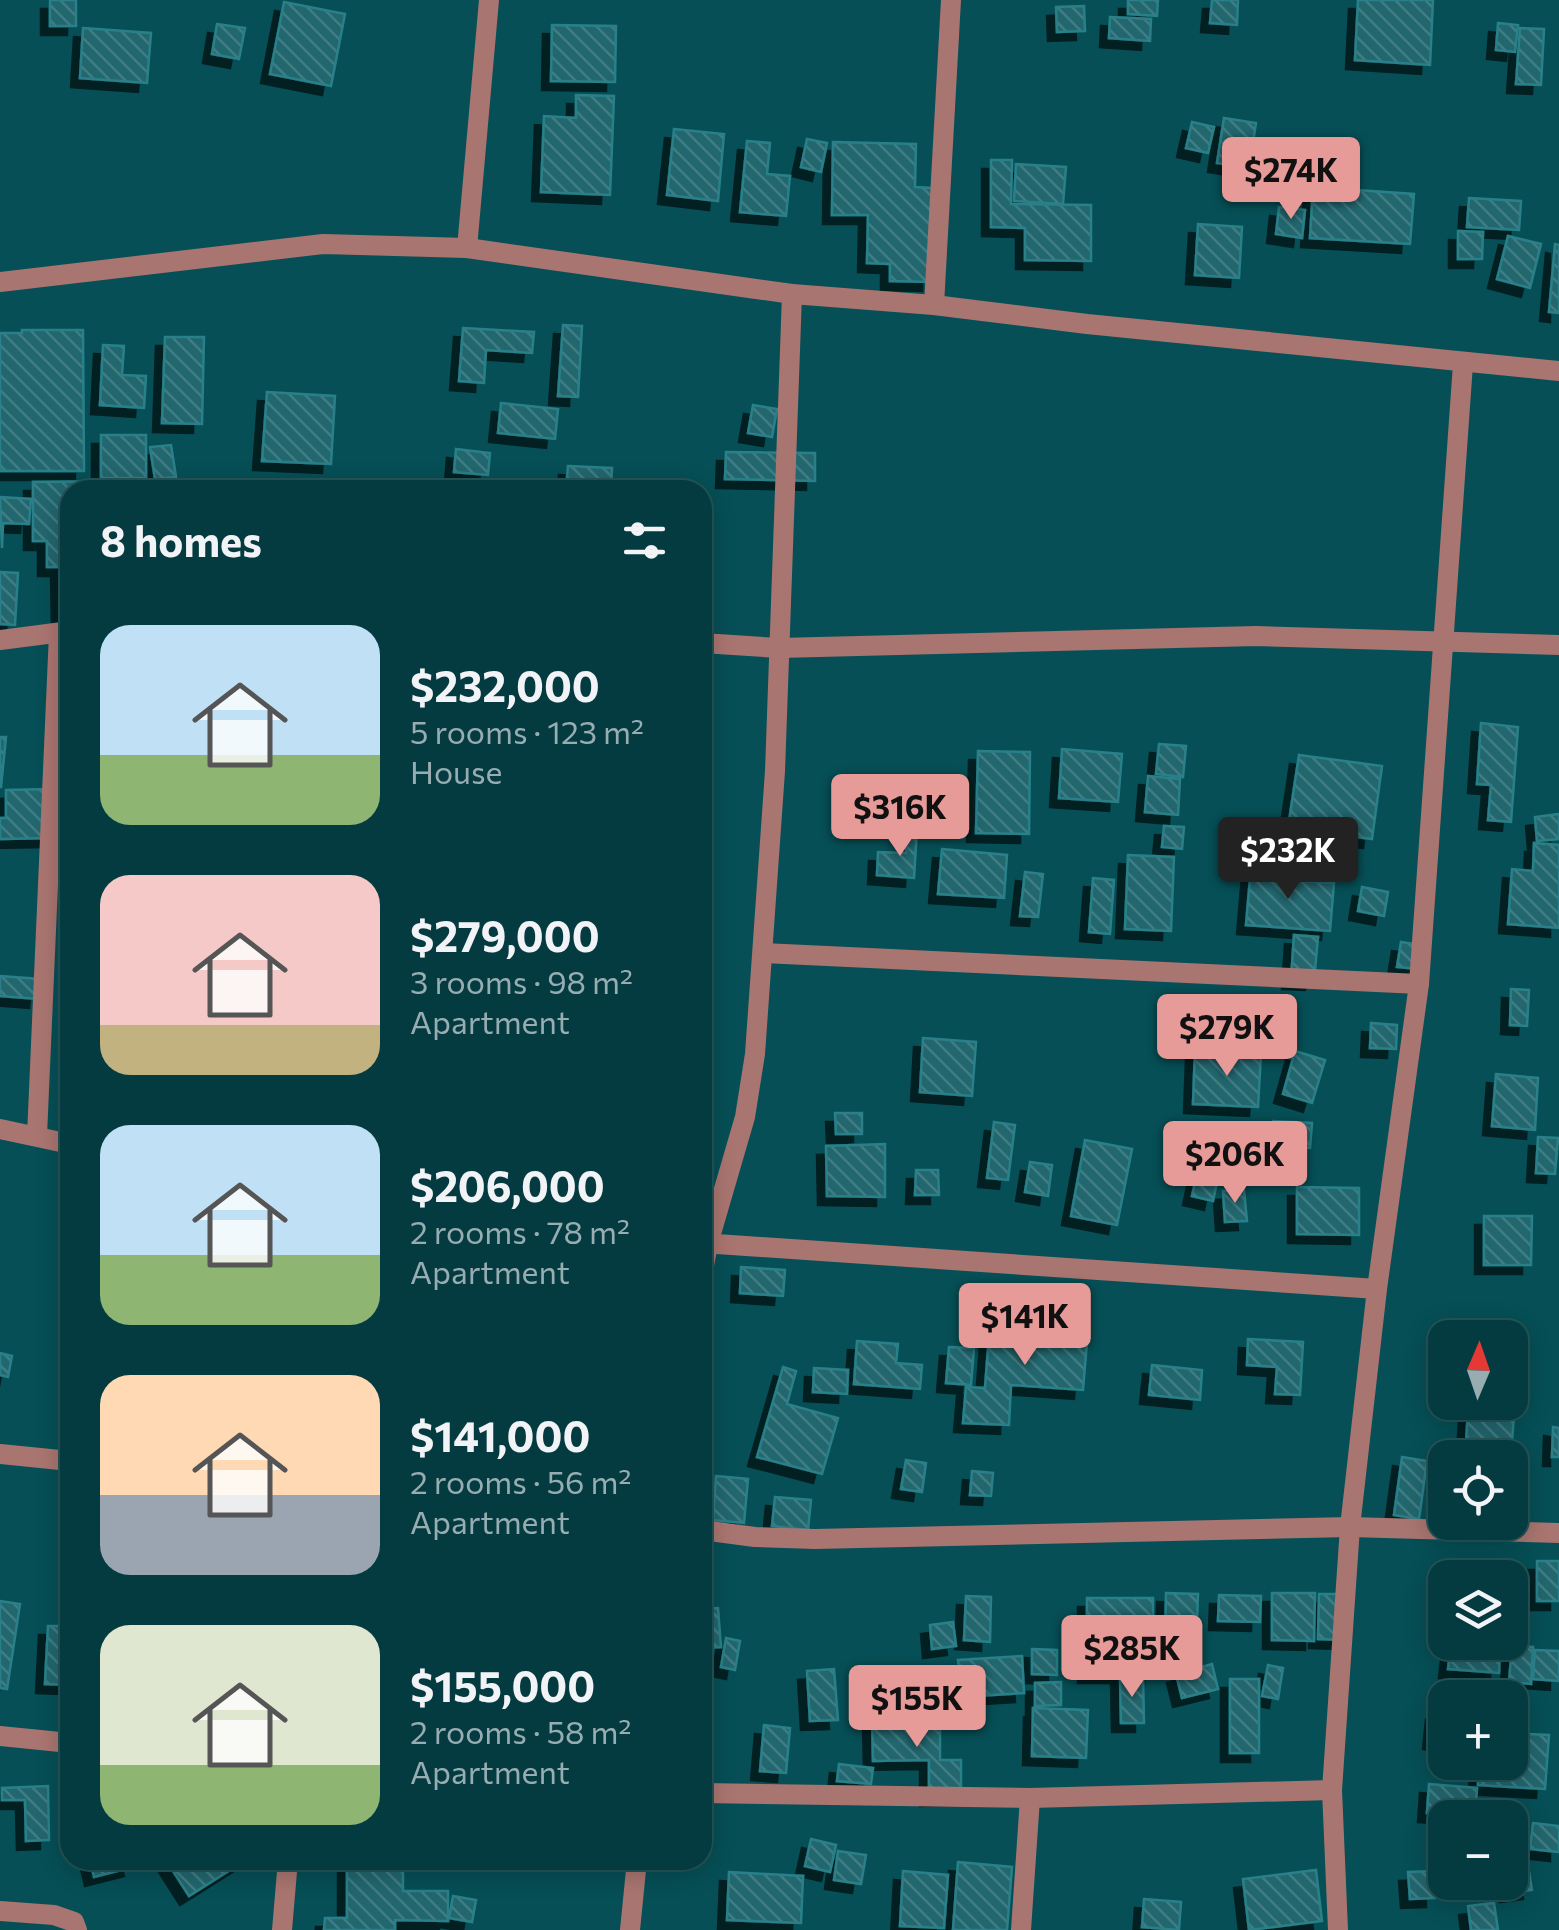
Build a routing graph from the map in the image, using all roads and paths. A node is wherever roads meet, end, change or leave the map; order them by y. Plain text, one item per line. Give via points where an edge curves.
1 (489, 0) edge
2 (951, 0) edge
3 (467, 248) junction
4 (0, 282) edge
5 (792, 294) junction
6 (934, 305) junction
7 (1462, 364) junction
8 (1559, 371) edge
9 (60, 632) edge
10 (0, 640) edge
11 (1442, 643) junction
12 (712, 644) edge
13 (1559, 644) edge
14 (779, 648) junction
15 (60, 704) edge
16 (764, 953) junction
17 (1419, 984) junction
18 (0, 1129) edge
19 (36, 1136) junction
20 (60, 1142) edge
21 (712, 1221) edge
22 (712, 1243) edge
23 (1378, 1289) junction
24 (0, 1454) edge
25 (60, 1460) edge
26 (1350, 1527) junction
27 (712, 1531) edge
28 (1559, 1533) edge
29 (0, 1736) edge
30 (60, 1741) edge
31 (1332, 1790) junction
32 (712, 1792) edge
33 (1030, 1798) junction
34 (287, 1870) edge
35 (635, 1870) edge
36 (0, 1910) edge
37 (77, 1930) edge
38 (282, 1930) edge
39 (630, 1930) edge
40 (1021, 1930) edge
41 (1338, 1930) edge

1 - 3 street
2 - 6 street
3 - 4 street via 324,244
3 - 5 street
5 - 6 street
5 - 14 street
6 - 7 street
7 - 8 street
7 - 11 street
9 - 10 street
11 - 13 street
11 - 14 street via 1256,636
11 - 17 street
12 - 14 street
14 - 16 street
15 - 19 street
16 - 17 street
16 - 21 street via 745,1117
17 - 23 street
18 - 19 street
19 - 20 street
22 - 23 street
23 - 26 street
24 - 25 street
26 - 27 street via 815,1539
26 - 28 street
26 - 31 street
29 - 30 street
31 - 33 street
31 - 41 street
32 - 33 street
33 - 40 street
34 - 38 street
35 - 39 street
36 - 37 street via 54,1914

